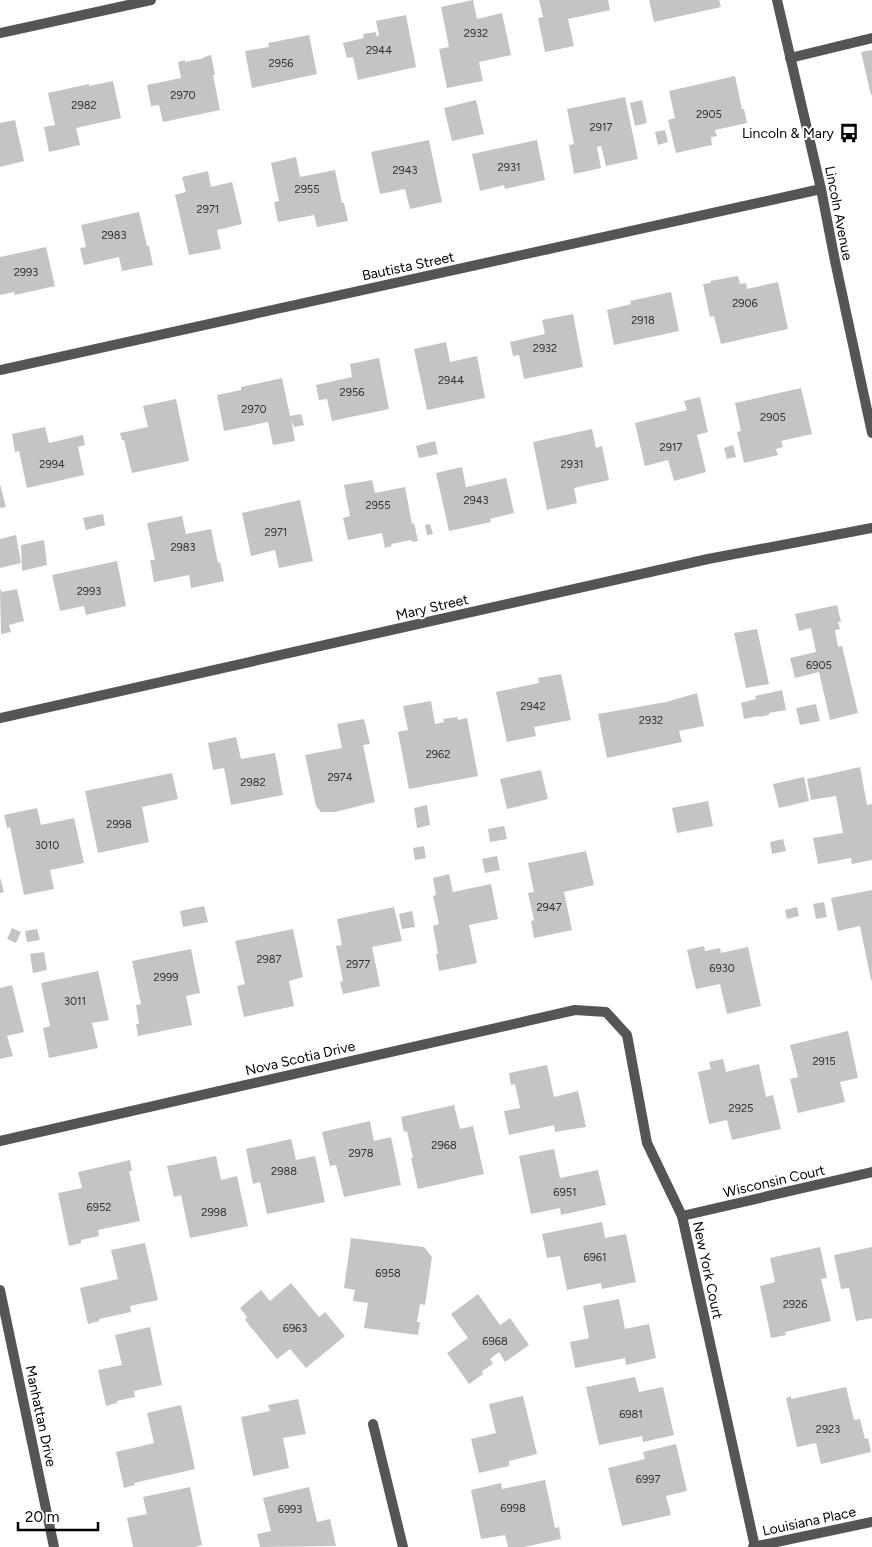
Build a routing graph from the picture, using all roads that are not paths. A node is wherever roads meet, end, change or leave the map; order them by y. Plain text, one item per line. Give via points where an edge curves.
1 (151, 0) edge
2 (777, 0) edge
3 (0, 33) edge
4 (872, 38) edge
5 (790, 58) junction
6 (821, 189) junction
7 (0, 370) edge
8 (872, 433) edge
9 (872, 528) edge
10 (0, 718) edge
11 (606, 1012) joint
12 (0, 1141) edge
13 (872, 1172) edge
14 (682, 1216) junction
15 (0, 1290) edge
16 (374, 1424) dead end
17 (872, 1522) edge
18 (54, 1547) edge
19 (403, 1547) edge
20 (754, 1547) edge

1 - 3 street
2 - 5 street, Lincoln Avenue
4 - 5 street
5 - 6 street, Lincoln Avenue
6 - 7 street, Bautista Street
6 - 8 street, Lincoln Avenue
9 - 10 street, Mary Street via 708,559
11 - 12 street, Nova Scotia Drive via 575,1010
11 - 14 street, New York Court via 627,1035 647,1143
13 - 14 street, Wisconsin Court
14 - 20 street, New York Court
15 - 18 street, Manhattan Drive
16 - 19 street
17 - 20 street, Louisiana Place

